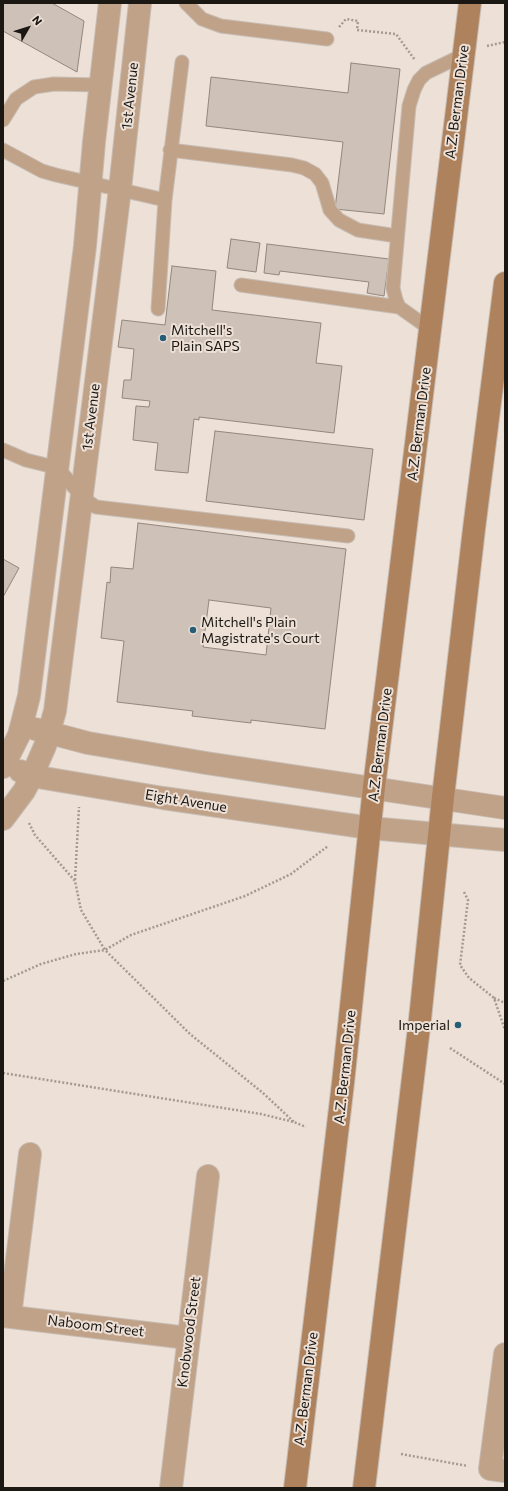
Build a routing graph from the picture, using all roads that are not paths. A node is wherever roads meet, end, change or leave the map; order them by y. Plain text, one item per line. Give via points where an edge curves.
1 (110, 3) edge
2 (140, 3) edge
3 (186, 3) edge
4 (470, 3) edge
5 (327, 39) road end
6 (473, 51) junction
7 (182, 62) dead end
8 (101, 85) junction
9 (3, 120) edge
10 (3, 150) edge
11 (170, 150) junction
12 (90, 182) junction
13 (120, 189) junction
14 (165, 200) junction
15 (397, 236) junction
16 (505, 283) edge
17 (240, 285) dead end
18 (399, 306) junction
19 (158, 309) dead end
20 (430, 329) junction
21 (3, 450) edge
22 (58, 468) junction
23 (82, 496) junction
24 (348, 536) dead end
25 (22, 726) junction
26 (49, 733) junction
27 (4, 766) edge
28 (32, 776) junction
29 (374, 787) junction
30 (443, 797) junction
31 (505, 808) edge
32 (3, 819) edge
33 (370, 828) junction
34 (439, 834) junction
35 (505, 840) edge
36 (30, 1154) dead end
37 (208, 1176) dead end
38 (7, 1316) edge
39 (188, 1338) junction
40 (505, 1354) edge
41 (498, 1470) edge
42 (171, 1488) edge
43 (295, 1488) edge
44 (364, 1488) edge

1 - 8 street, 1st Avenue
2 - 13 street, 1st Avenue
3 - 5 lane via 202,19 221,26
4 - 6 main road, A.Z. Berman Drive
6 - 15 lane via 426,74 414,90 410,106
6 - 20 main road, A.Z. Berman Drive
7 - 11 lane
8 - 9 lane via 54,84 34,87 16,99
8 - 12 street, 1st Avenue
10 - 12 lane via 42,171
11 - 14 lane
11 - 15 lane via 304,168 315,174 322,183 330,210 339,220 358,230
12 - 13 lane
12 - 22 street, 1st Avenue via 85,246
13 - 14 lane
13 - 23 street, 1st Avenue
14 - 19 lane
15 - 18 lane via 393,288
16 - 30 main road
17 - 18 lane
18 - 20 lane
20 - 29 main road, A.Z. Berman Drive
21 - 22 lane via 26,460
22 - 23 lane
22 - 25 street, 1st Avenue via 29,696
23 - 24 lane via 96,507
23 - 26 street, 1st Avenue via 56,700
25 - 26 street
25 - 27 street, 1st Avenue
26 - 28 street, 1st Avenue
26 - 29 street via 88,743 206,763
27 - 28 street, Eight Avenue
28 - 32 street, 1st Avenue
28 - 33 street, Eight Avenue
29 - 30 street
29 - 33 main road, A.Z. Berman Drive
30 - 31 street
30 - 34 main road
33 - 34 street, Eight Avenue
33 - 43 main road, A.Z. Berman Drive
34 - 35 street, Eight Avenue
34 - 44 main road via 420,1019
36 - 38 street
37 - 39 street, Knobwood Street
38 - 39 street, Naboom Street
39 - 42 street, Knobwood Street
40 - 41 street

